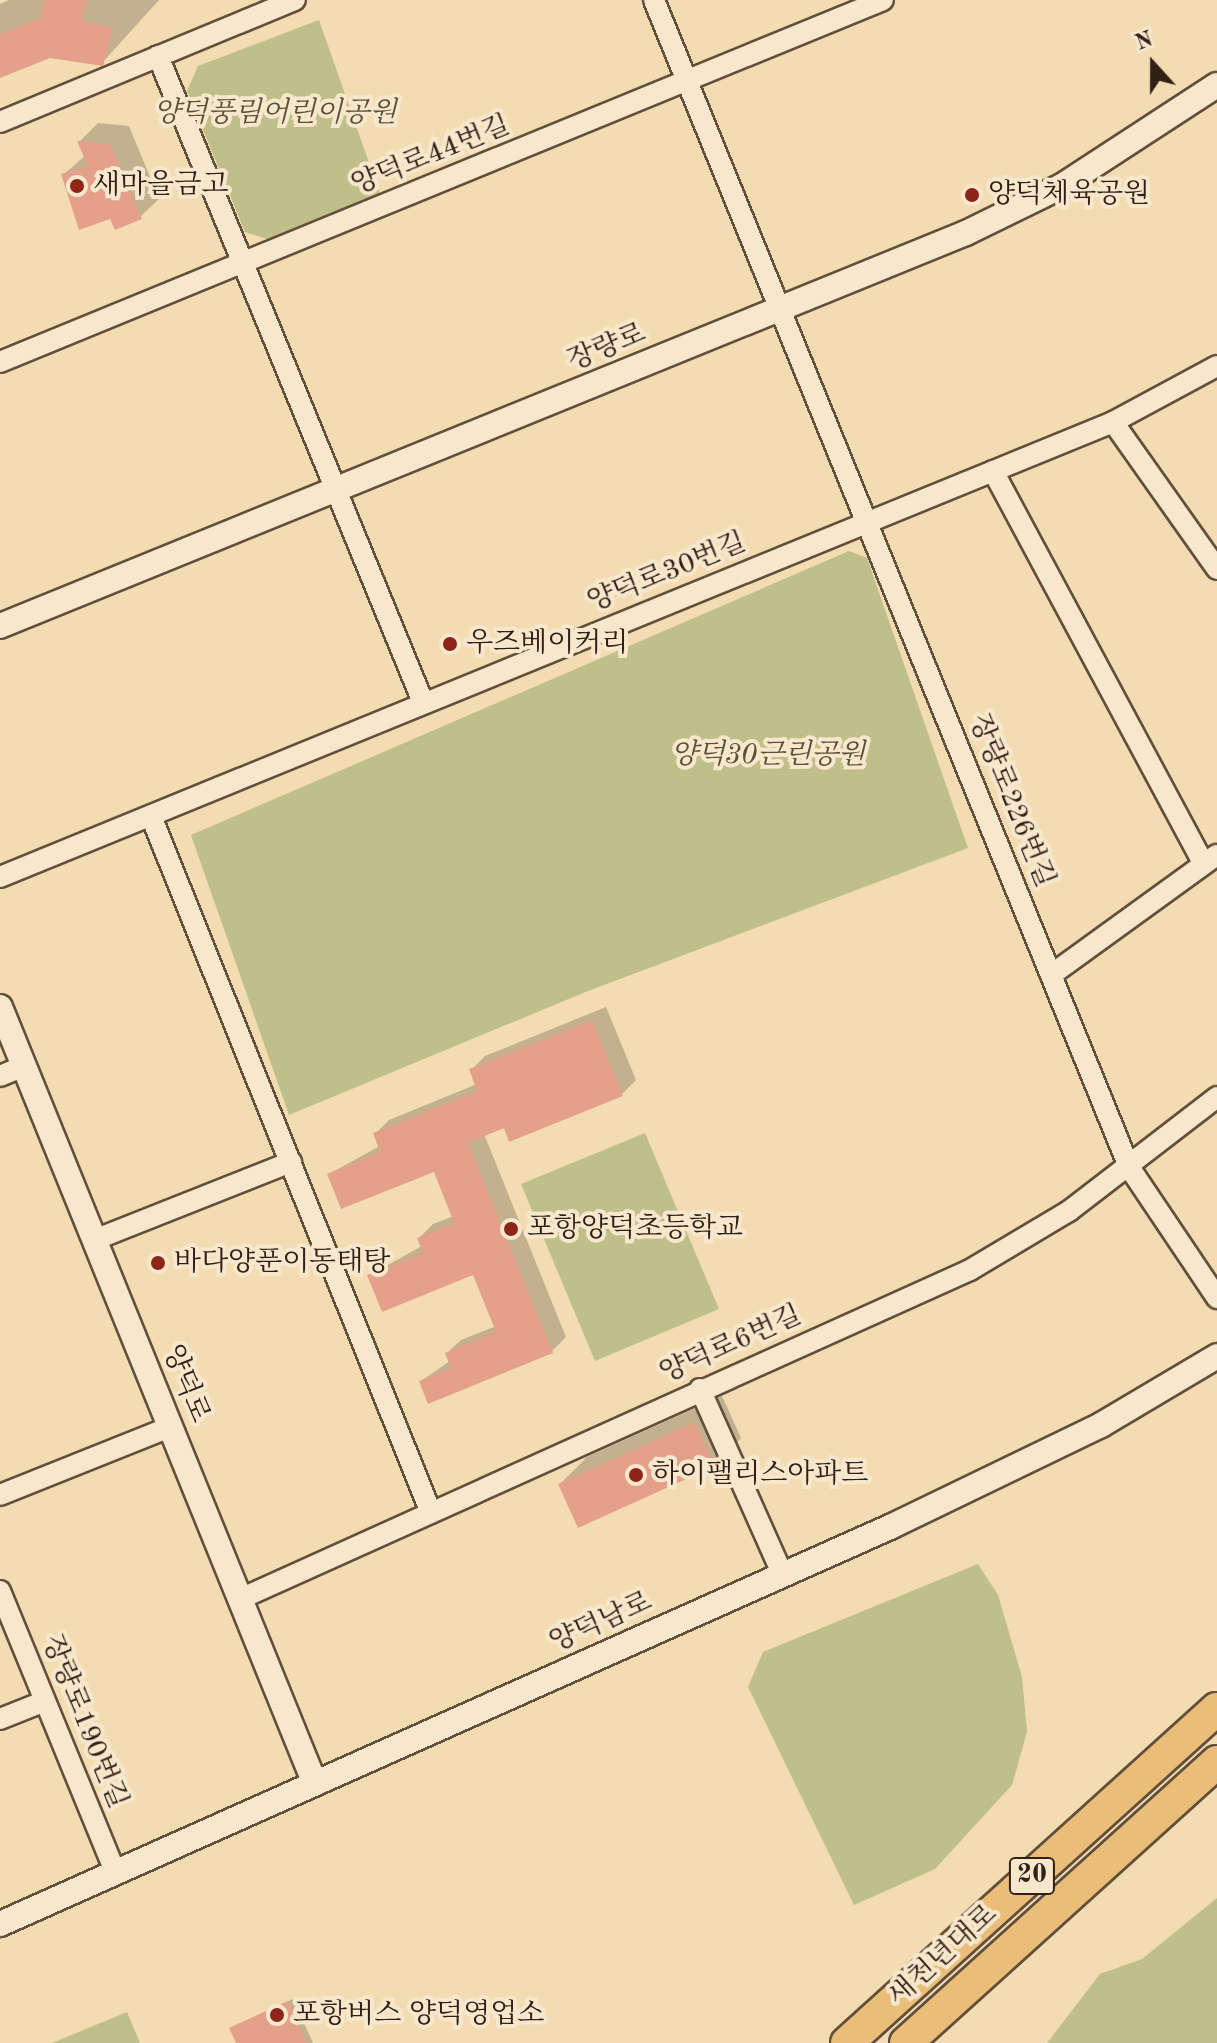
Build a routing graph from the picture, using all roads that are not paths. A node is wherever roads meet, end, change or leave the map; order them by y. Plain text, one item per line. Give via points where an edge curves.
1 (295, 0) edge
2 (654, 0) edge
3 (883, 0) edge
4 (158, 56) junction
5 (686, 81) junction
6 (1217, 85) edge
7 (0, 122) edge
8 (243, 264) junction
9 (779, 310) junction
10 (0, 362) edge
11 (1217, 366) edge
12 (1113, 422) junction
13 (993, 471) junction
14 (340, 490) junction
15 (870, 521) junction
16 (1217, 569) edge
17 (0, 626) edge
18 (423, 702) junction
19 (151, 816) junction
20 (1210, 859) edge
21 (0, 877) edge
22 (1051, 975) junction
23 (0, 1007) edge
24 (24, 1066) junction
25 (0, 1076) edge
26 (1217, 1097) edge
27 (291, 1162) junction
28 (1129, 1167) junction
29 (94, 1240) junction
30 (1217, 1298) edge
31 (1217, 1356) edge
32 (700, 1389) junction
33 (170, 1427) junction
34 (0, 1495) edge
35 (431, 1513) junction
36 (782, 1573) junction
37 (0, 1591) edge
38 (240, 1599) junction
39 (45, 1701) junction
40 (1217, 1709) edge
41 (0, 1719) edge
42 (1217, 1762) edge
43 (315, 1784) junction
44 (116, 1874) junction
45 (0, 1924) edge
46 (847, 2043) edge
47 (906, 2043) edge

1 - 4 street
2 - 5 street, 장량로226번길
3 - 5 street, 양덕로44번길
4 - 7 street
4 - 8 street
5 - 8 street, 양덕로44번길
5 - 9 street, 장량로226번길
6 - 9 street, 장량로 via 1016,210
8 - 10 street, 양덕로44번길
8 - 14 street
9 - 14 street, 장량로
9 - 15 street, 장량로226번길
11 - 12 street, 양덕로30번길
12 - 13 street, 양덕로30번길
12 - 16 street
13 - 15 street, 양덕로30번길
13 - 20 street
14 - 17 street, 장량로
14 - 18 street
15 - 18 street, 양덕로30번길
15 - 22 street, 장량로226번길
18 - 19 street, 양덕로30번길
19 - 21 street, 양덕로30번길
19 - 27 street
20 - 22 street
22 - 28 street, 장량로226번길
23 - 24 street, 양덕로
24 - 25 street
24 - 29 street, 양덕로
26 - 28 street, 양덕로6번길
27 - 29 street
27 - 35 street
28 - 30 street, 장량로226번길
28 - 32 street, 양덕로6번길 via 1006,1251
29 - 33 street, 양덕로
31 - 36 street, 양덕남로 via 1050,1451
32 - 35 street, 양덕로6번길
32 - 36 street
33 - 34 street
33 - 38 street, 양덕로
35 - 38 street, 양덕로6번길
36 - 43 street, 양덕남로
37 - 39 street, 장량로190번길
38 - 43 street, 양덕로
39 - 41 street
39 - 44 street, 장량로190번길
40 - 46 main road, 새천년대로 / 20
42 - 47 main road, 새천년대로 / 20
43 - 44 street, 양덕남로
44 - 45 street, 양덕남로

